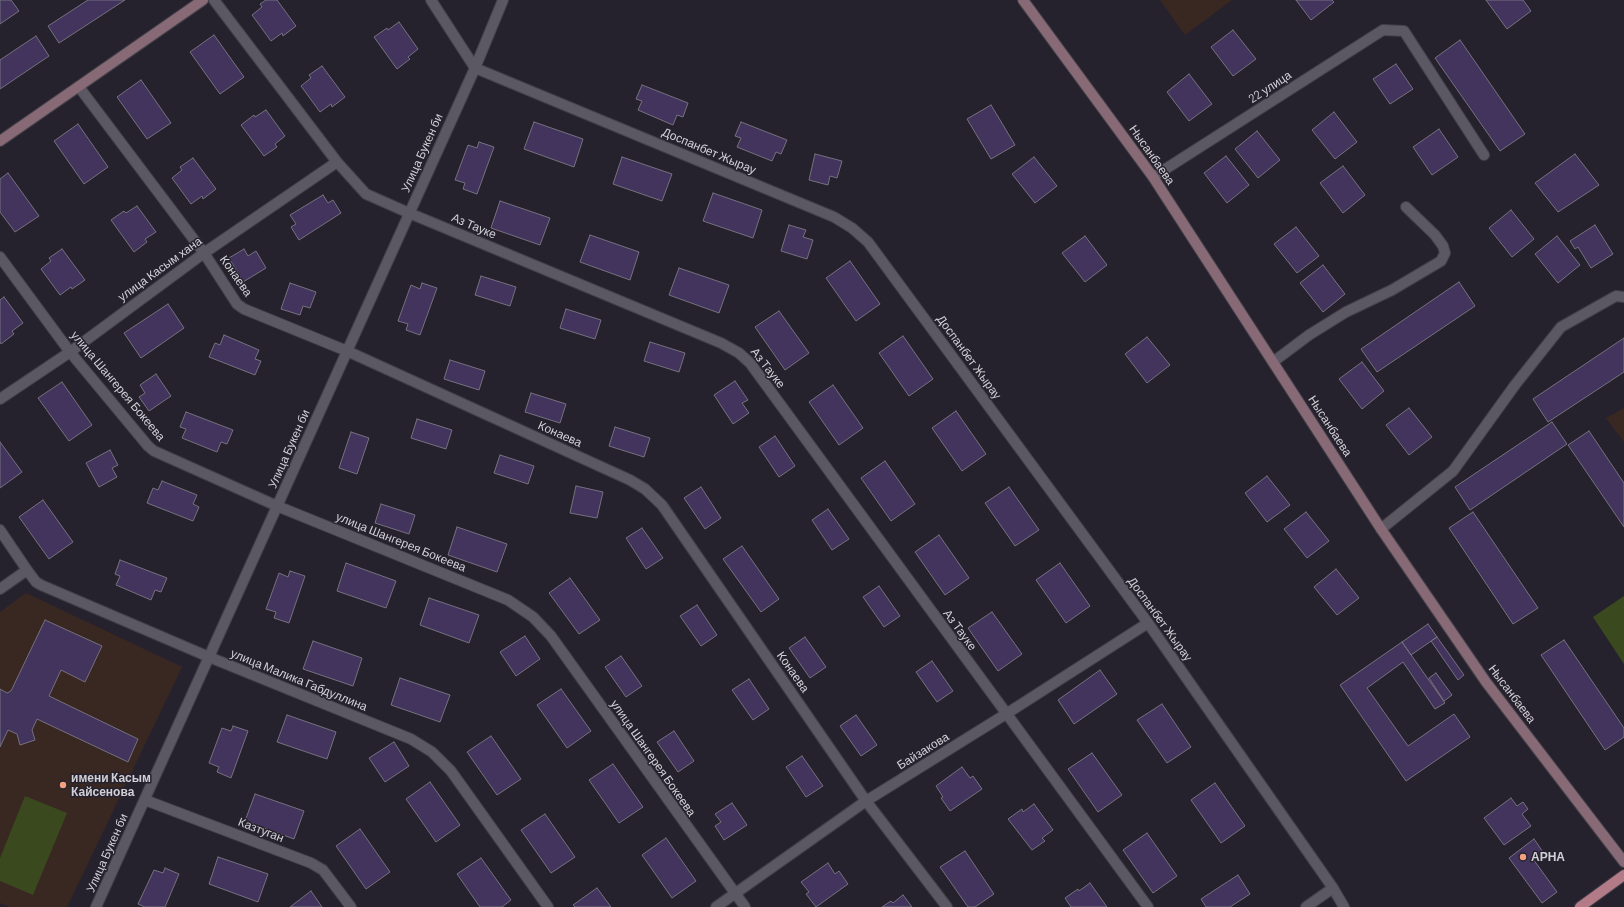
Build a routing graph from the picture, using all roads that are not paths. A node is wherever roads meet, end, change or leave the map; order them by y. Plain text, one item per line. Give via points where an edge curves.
1 (204, 0) edge
2 (214, 0) edge
3 (431, 0) edge
4 (503, 0) edge
5 (1023, 0) edge
6 (475, 68) junction
7 (80, 87) junction
8 (0, 141) edge
9 (1484, 155) dead end
10 (337, 162) junction
11 (1153, 177) junction
12 (1406, 207) dead end
13 (409, 213) junction
14 (204, 253) junction
15 (0, 257) edge
16 (1624, 297) edge
17 (347, 351) junction
18 (70, 352) junction
19 (1273, 362) junction
20 (0, 399) edge
21 (277, 506) junction
22 (1382, 529) junction
23 (0, 530) edge
24 (28, 570) junction
25 (0, 590) edge
26 (1148, 623) junction
27 (209, 657) junction
28 (1006, 714) junction
29 (145, 800) junction
30 (866, 801) junction
31 (1624, 862) edge
32 (1624, 875) edge
33 (1333, 888) junction
34 (735, 894) junction
35 (96, 907) edge
36 (351, 907) edge
37 (548, 907) edge
38 (716, 907) edge
39 (745, 907) edge
40 (947, 907) edge
41 (1148, 907) edge
42 (1306, 907) edge
43 (1344, 907) edge
44 (1580, 907) edge

1 - 7 street
2 - 10 street, Аз Тауке
3 - 6 street
4 - 6 street, Улица Букен би
5 - 11 street, Нысанбаева
6 - 13 street, Улица Букен би
6 - 26 street, Доспанбет Жырау via 827,214 852,228 868,242
7 - 8 street
7 - 14 street, Конаева
9 - 11 street, 22 улица via 1404,31 1383,30
10 - 13 street, Аз Тауке via 366,194
10 - 14 street, улица Касым хана
11 - 19 street, Нысанбаева
12 - 19 street via 1443,246 1445,253 1441,261 1392,290 1346,312
13 - 17 street, Улица Букен би
13 - 28 street, Аз Тауке via 721,343 739,353 750,363
14 - 17 street, Конаева via 237,304 244,309
14 - 18 street, улица Касым хана
15 - 18 street, улица Шангерея Бокеева
16 - 22 street via 1616,296 1561,327 1453,471
17 - 21 street, Улица Букен би
17 - 30 street, Конаева via 645,488 662,505
18 - 20 street, улица Касым хана
18 - 21 street, улица Шангерея Бокеева via 154,451
19 - 22 street, Нысанбаева
21 - 27 street, Улица Букен би
21 - 34 street, улица Шангерея Бокеева via 508,600 533,617 551,636
22 - 31 street, Нысанбаева via 1486,682
23 - 24 street, улица Малика Габдуллина
24 - 25 street
24 - 27 street, улица Малика Габдуллина via 41,585
26 - 28 street, Байзакова
26 - 33 street, Доспанбет Жырау
27 - 29 street, Улица Букен би
27 - 37 street, улица Малика Габдуллина via 411,739 432,752 451,771
28 - 30 street, Байзакова
28 - 41 street, Аз Тауке
29 - 35 street, Улица Букен би
29 - 36 street, Казтуган via 311,863 323,870
30 - 34 street, Байзакова
30 - 40 street, Конаева
32 - 44 main road
33 - 42 street
33 - 43 street, Доспанбет Жырау
34 - 38 street, Байзакова
34 - 39 street, улица Шангерея Бокеева

